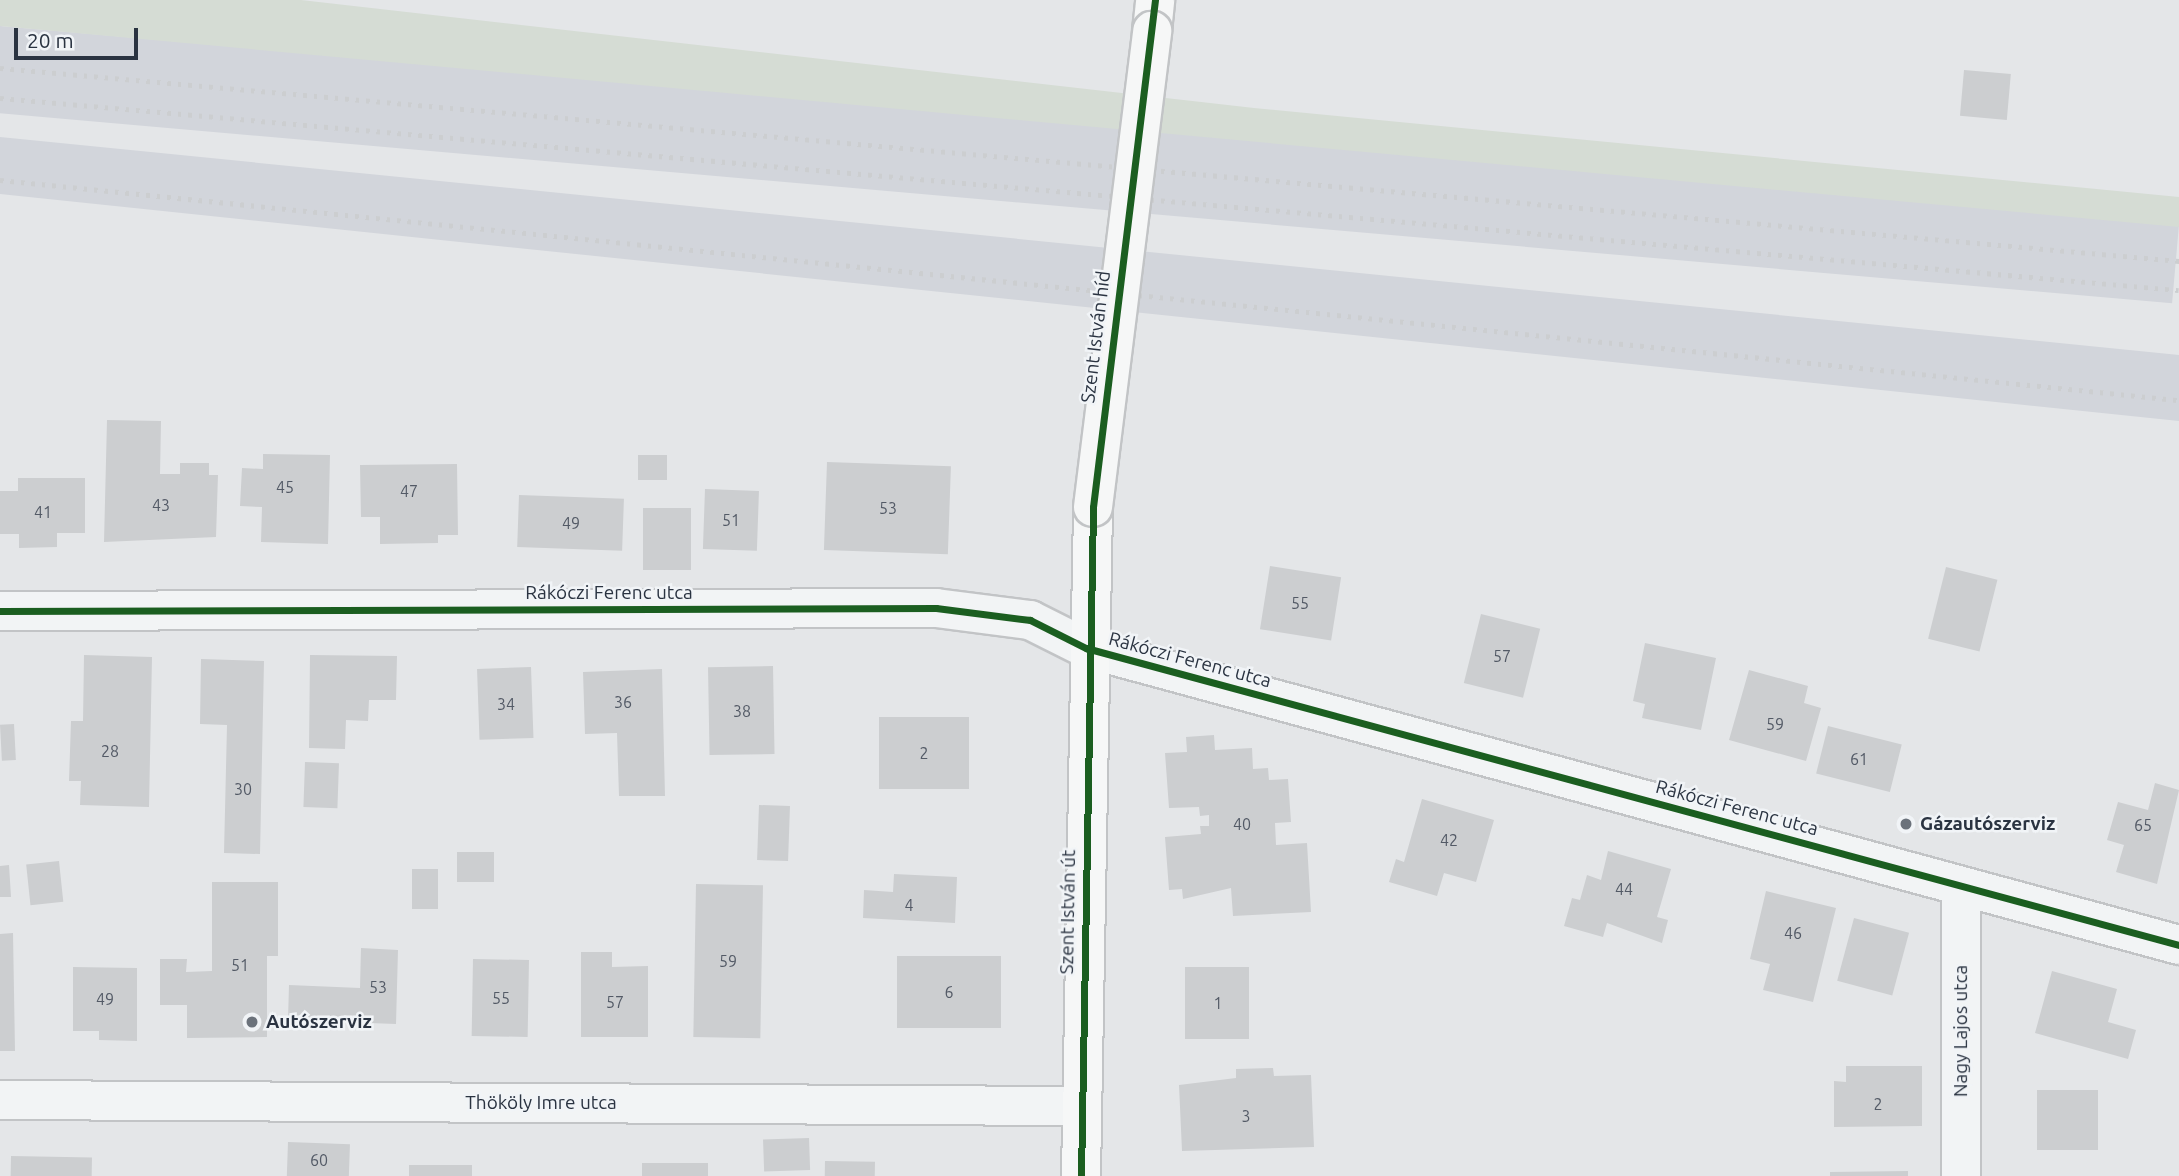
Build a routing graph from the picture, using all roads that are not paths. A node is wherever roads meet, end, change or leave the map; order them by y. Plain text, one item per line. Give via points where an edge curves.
1 (1154, 16) edge
2 (0, 611) edge
3 (1086, 648) junction
4 (1961, 886) junction
5 (2179, 945) edge
6 (0, 1100) edge
7 (1082, 1106) junction
8 (1082, 1176) edge
9 (1961, 1176) edge

1 - 3 street, Szent István híd, bridge via 1093,507
2 - 3 street, Rákóczi Ferenc utca via 936,608 1030,620
3 - 4 street, Rákóczi Ferenc utca
3 - 7 street, Szent István út
4 - 5 street, Rákóczi Ferenc utca
4 - 9 street, Nagy Lajos utca
6 - 7 street, Thököly Imre utca
7 - 8 street, Szent István út

